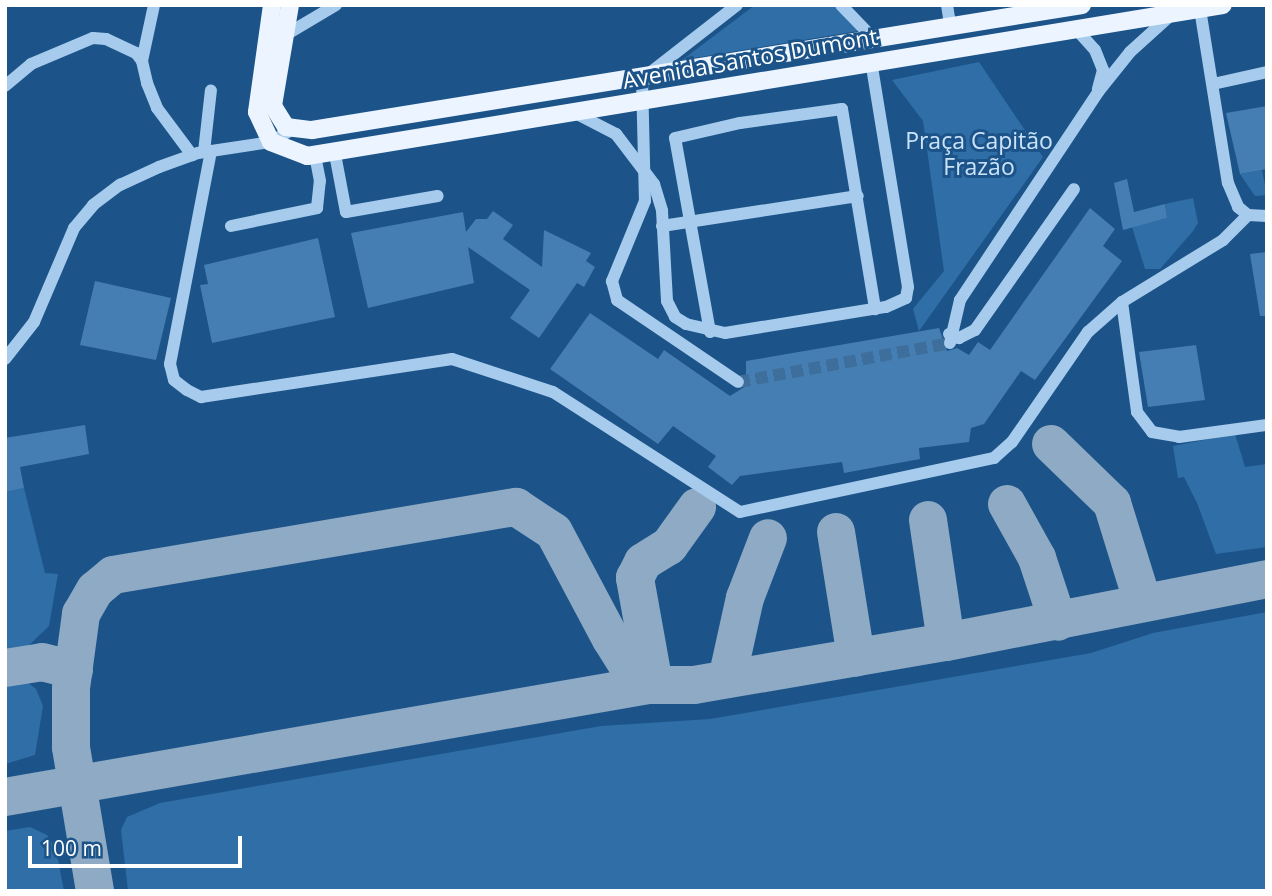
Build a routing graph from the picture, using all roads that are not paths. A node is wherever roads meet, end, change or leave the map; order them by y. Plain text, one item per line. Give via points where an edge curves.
1 (154, 5) edge
2 (272, 5) edge
3 (290, 5) edge
4 (336, 5) edge
5 (737, 5) edge
6 (841, 5) edge
7 (947, 5) edge
8 (1223, 5) edge
9 (1076, 6) edge
10 (1043, 8) edge
11 (1172, 9) edge
12 (1200, 9) junction
13 (950, 25) junction
14 (1076, 29) junction
15 (274, 35) junction
16 (872, 37) junction
17 (142, 61) junction
18 (871, 62) junction
19 (1267, 72) edge
20 (642, 79) junction
21 (1213, 84) junction
22 (5, 86) edge
23 (211, 89) dead end
24 (1098, 92) junction
25 (514, 99) junction
26 (642, 99) junction
27 (577, 114) junction
28 (354, 122) junction
29 (518, 124) junction
30 (293, 129) junction
31 (278, 146) junction
32 (358, 150) junction
33 (202, 153) junction
34 (335, 155) junction
35 (314, 156) junction
36 (646, 170) junction
37 (1073, 190) dead end
38 (438, 196) dead end
39 (858, 196) junction
40 (1248, 215) junction
41 (1267, 216) edge
42 (691, 221) junction
43 (231, 226) dead end
44 (663, 226) junction
45 (1122, 302) junction
46 (875, 309) junction
47 (710, 332) junction
48 (5, 359) edge
49 (738, 382) tunnel mouth
50 (1267, 425) edge

1 - 17 street
2 - 15 main road
3 - 15 main road
4 - 15 street
5 - 20 street
6 - 16 street
7 - 13 street
8 - 12 main road, Avenida Santos Dumont
9 - 10 main road, Avenida Santos Dumont
9 - 14 main road
10 - 13 main road, Avenida Santos Dumont
11 - 12 main road, Avenida Santos Dumont
11 - 14 main road, Avenida Santos Dumont
11 - 24 street
12 - 21 street
13 - 16 main road, Avenida Santos Dumont
14 - 18 main road, Avenida Santos Dumont
14 - 24 street via 1095,50 1103,70
15 - 30 main road via 273,106 280,123
15 - 31 main road via 257,112
16 - 20 main road, Avenida Santos Dumont
17 - 22 street via 136,53 93,38 31,64
17 - 33 street via 156,108
18 - 26 main road, Avenida Santos Dumont
18 - 46 street via 908,287 906,298 897,304
19 - 21 street
20 - 25 main road, Avenida Santos Dumont
20 - 26 street
21 - 40 street via 1228,183 1238,207
23 - 33 street
24 - 37 street via 960,300 950,338 975,330
25 - 28 main road, Avenida Santos Dumont
25 - 29 main road
26 - 27 main road, Avenida Santos Dumont
26 - 36 street
27 - 29 main road, Avenida Santos Dumont
27 - 36 street via 616,134
28 - 30 main road, Avenida Santos Dumont
28 - 32 main road
29 - 32 main road, Avenida Santos Dumont
30 - 31 street
31 - 33 street
31 - 35 main road, Avenida Santos Dumont
32 - 34 main road, Avenida Santos Dumont
33 - 45 street via 170,364 174,380 187,390 201,397 452,359 553,393 740,512 994,458 1012,442 1088,332
33 - 48 street via 120,185 93,205 74,228 34,322
34 - 35 main road, Avenida Santos Dumont
34 - 38 street via 346,212
35 - 43 street via 320,180 317,208
36 - 44 street via 661,199
36 - 49 street via 640,217 614,270 617,300
39 - 42 street
39 - 42 street via 844,109 740,123 675,138
39 - 46 street
40 - 41 street
40 - 45 street via 1223,240
42 - 44 street
42 - 47 street
44 - 47 street via 670,310 686,324
45 - 50 street via 1137,412 1152,432 1179,437
46 - 47 street

